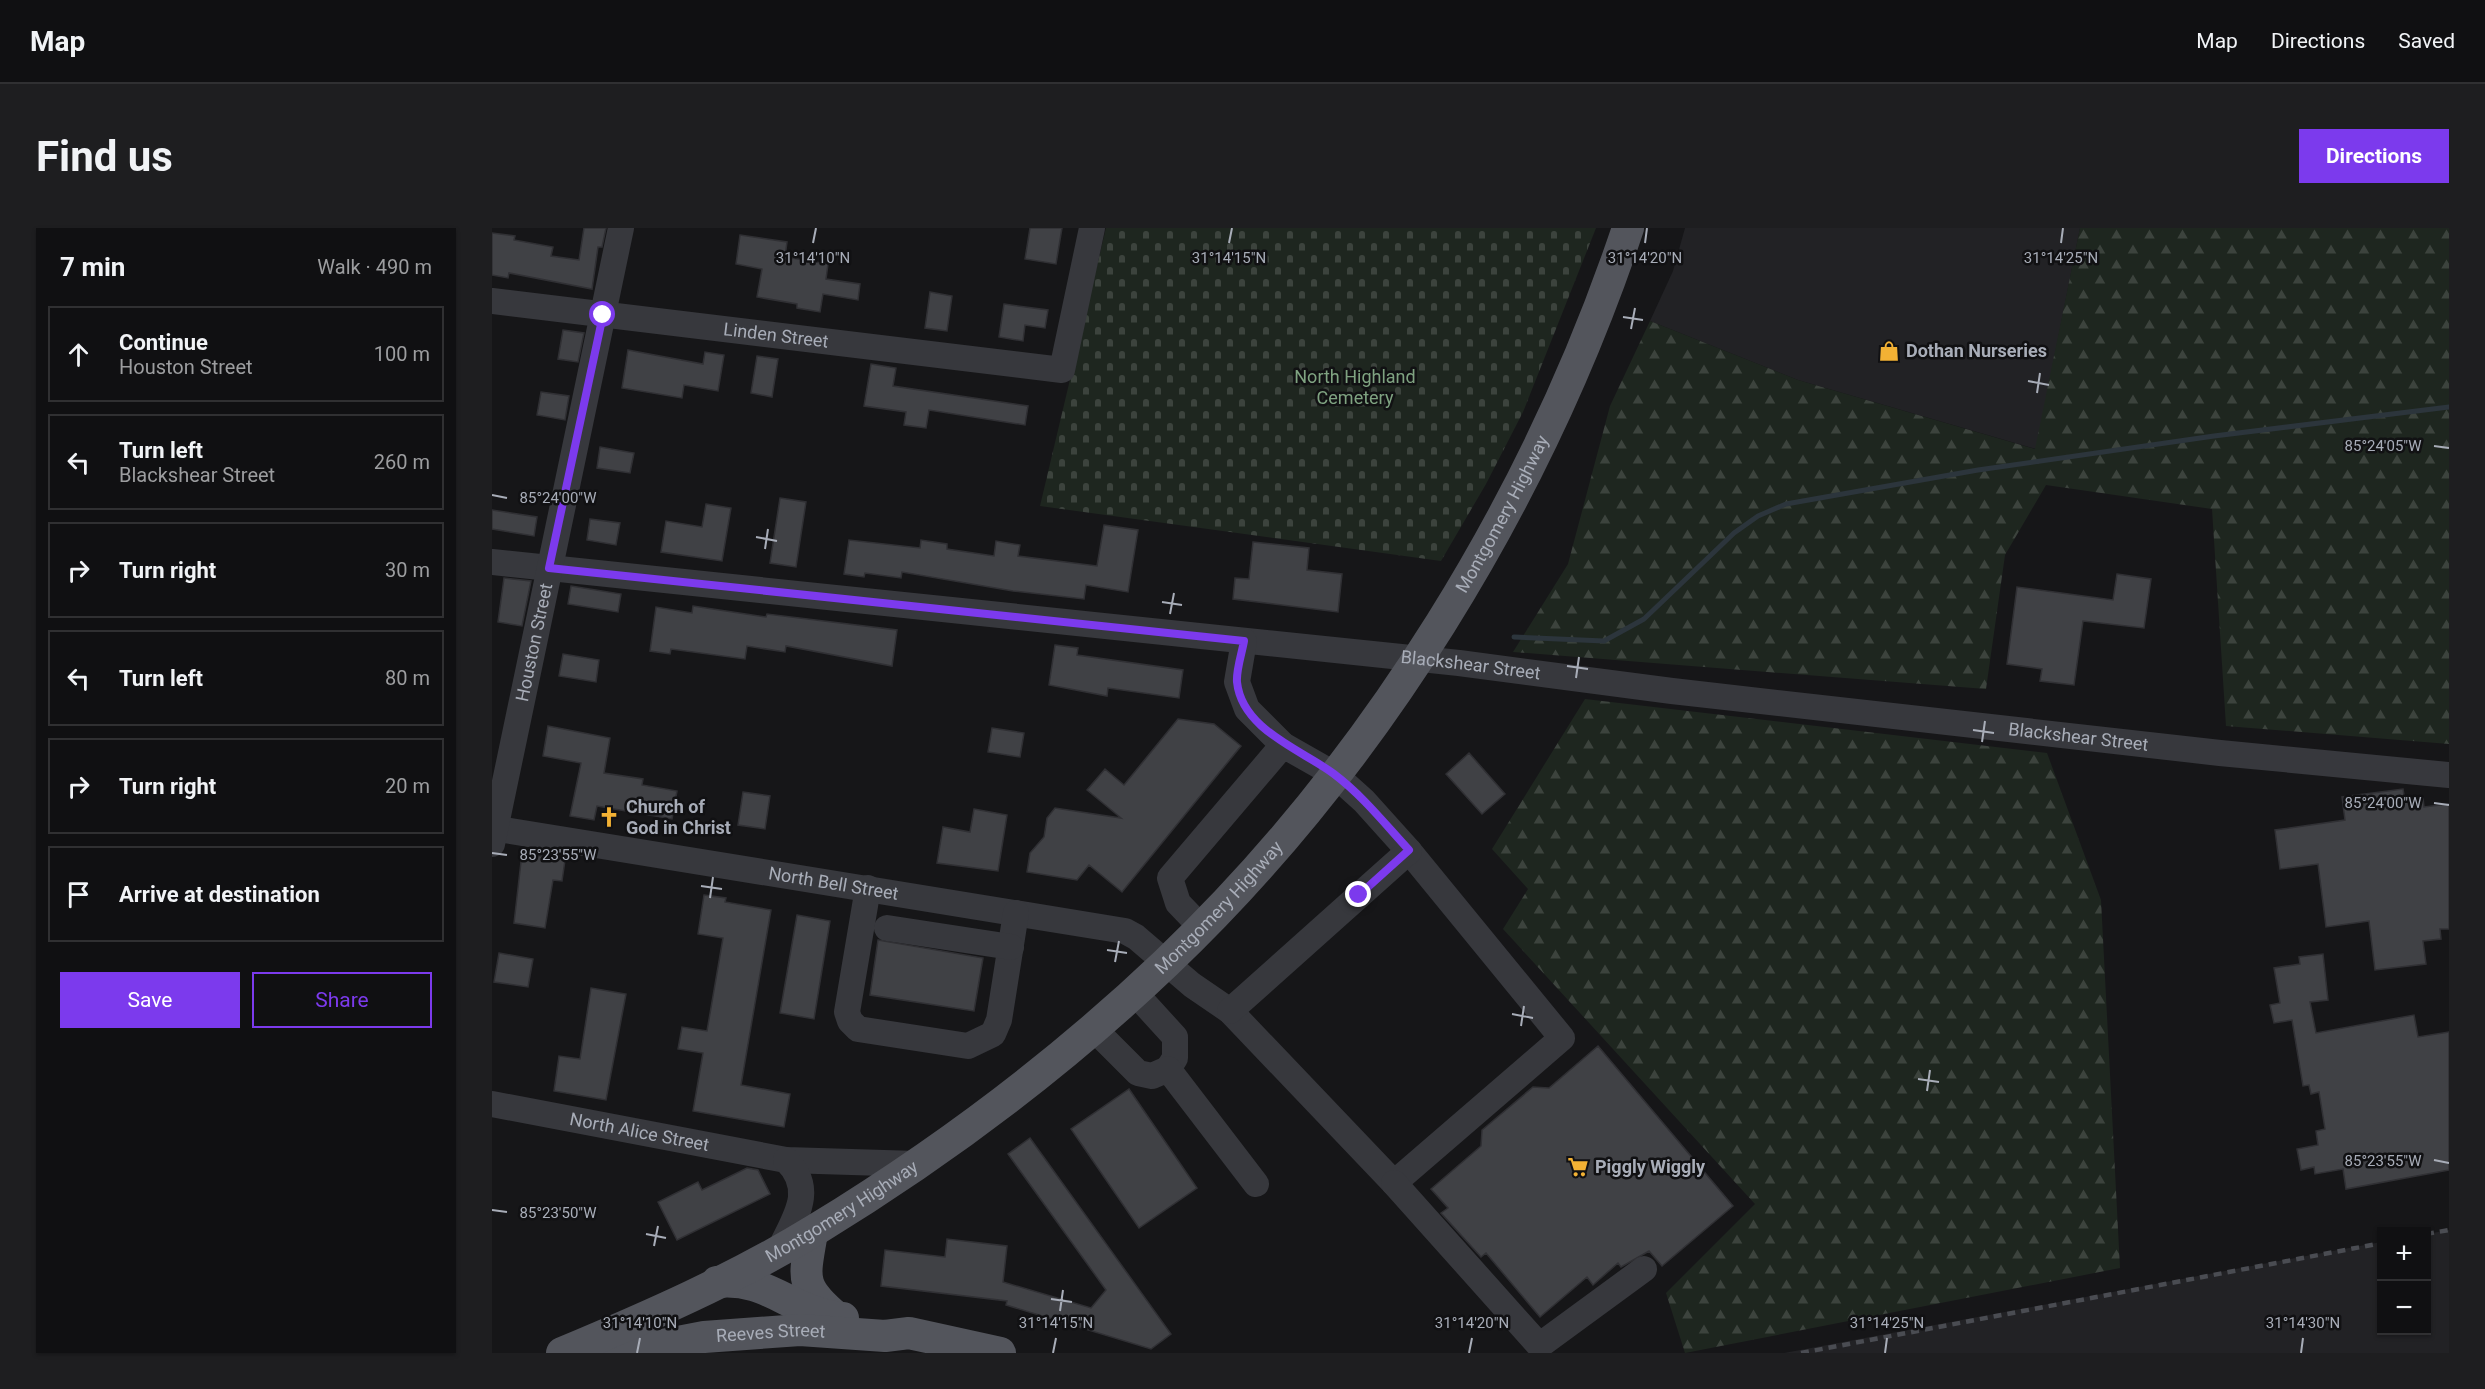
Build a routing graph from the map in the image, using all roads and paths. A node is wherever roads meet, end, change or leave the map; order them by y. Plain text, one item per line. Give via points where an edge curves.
1 (621, 228) edge
2 (1092, 228) edge
3 (1628, 228) edge
4 (492, 301) edge
5 (603, 315) junction
6 (492, 562) edge
7 (549, 568) junction
8 (1244, 641) junction
9 (1418, 660) junction
10 (1284, 745) junction
11 (1334, 774) junction
12 (2449, 776) edge
13 (493, 834) edge
14 (1409, 850) junction
15 (868, 888) junction
16 (1016, 913) junction
17 (1201, 927) junction
18 (887, 928) dead end
19 (1011, 947) junction
20 (1167, 962) junction
21 (1134, 992) junction
22 (1230, 1011) junction
23 (1093, 1028) junction
24 (1168, 1069) junction
25 (492, 1104) edge
26 (786, 1160) junction
27 (917, 1164) junction
28 (1394, 1183) junction
29 (1256, 1184) dead end
30 (812, 1232) junction
31 (763, 1264) junction
32 (1644, 1269) dead end
33 (836, 1317) junction
34 (800, 1330) junction
35 (909, 1333) junction
36 (563, 1353) edge
37 (1000, 1353) edge

1 - 5 street, Houston Street
2 - 5 street, Linden Street via 1062,370
3 - 9 main road, Montgomery Highway via 1595,319 1542,439
4 - 5 street, Linden Street
5 - 7 street, Houston Street
6 - 7 street, Blackshear Street
7 - 8 street, Blackshear Street
7 - 13 street, Houston Street
8 - 9 street, Blackshear Street
8 - 10 street via 1237,682 1247,709
9 - 11 main road, Montgomery Highway
9 - 12 street, Blackshear Street
10 - 11 street
10 - 17 street via 1170,878 1178,903
11 - 14 street
11 - 17 main road, Montgomery Highway
13 - 15 street, North Bell Street
14 - 22 street
14 - 28 street via 1562,1038
15 - 16 street, North Bell Street
15 - 19 street via 847,1012 858,1029 963,1046 982,1041 993,1034 999,1020
16 - 19 street
16 - 20 street, North Bell Street via 1125,931
17 - 20 main road, Montgomery Highway
18 - 19 street
20 - 21 main road, Montgomery Highway
20 - 22 street, North Bell Street
21 - 23 main road, Montgomery Highway
21 - 24 street via 1175,1037 1175,1058
22 - 28 street, North Bell Street
23 - 24 street via 1138,1073 1152,1076
23 - 27 main road, Montgomery Highway via 1015,1093
24 - 29 street
25 - 26 street, North Alice Street
26 - 27 street, North Alice Street
26 - 31 street via 798,1175 803,1195
27 - 30 main road, Montgomery Highway
28 - 32 street, North Bell Street via 1537,1343 1543,1343
30 - 31 main road, Montgomery Highway
30 - 33 main road via 807,1284 816,1300
31 - 33 main road, Reeves Street via 765,1288 816,1315
31 - 34 main road via 754,1303 778,1322
31 - 36 main road, Montgomery Highway
33 - 35 main road, Reeves Street via 887,1322
34 - 35 main road, Reeves Street via 885,1336
34 - 36 main road, Reeves Street via 704,1337 647,1348
35 - 37 main road, Reeves Street

